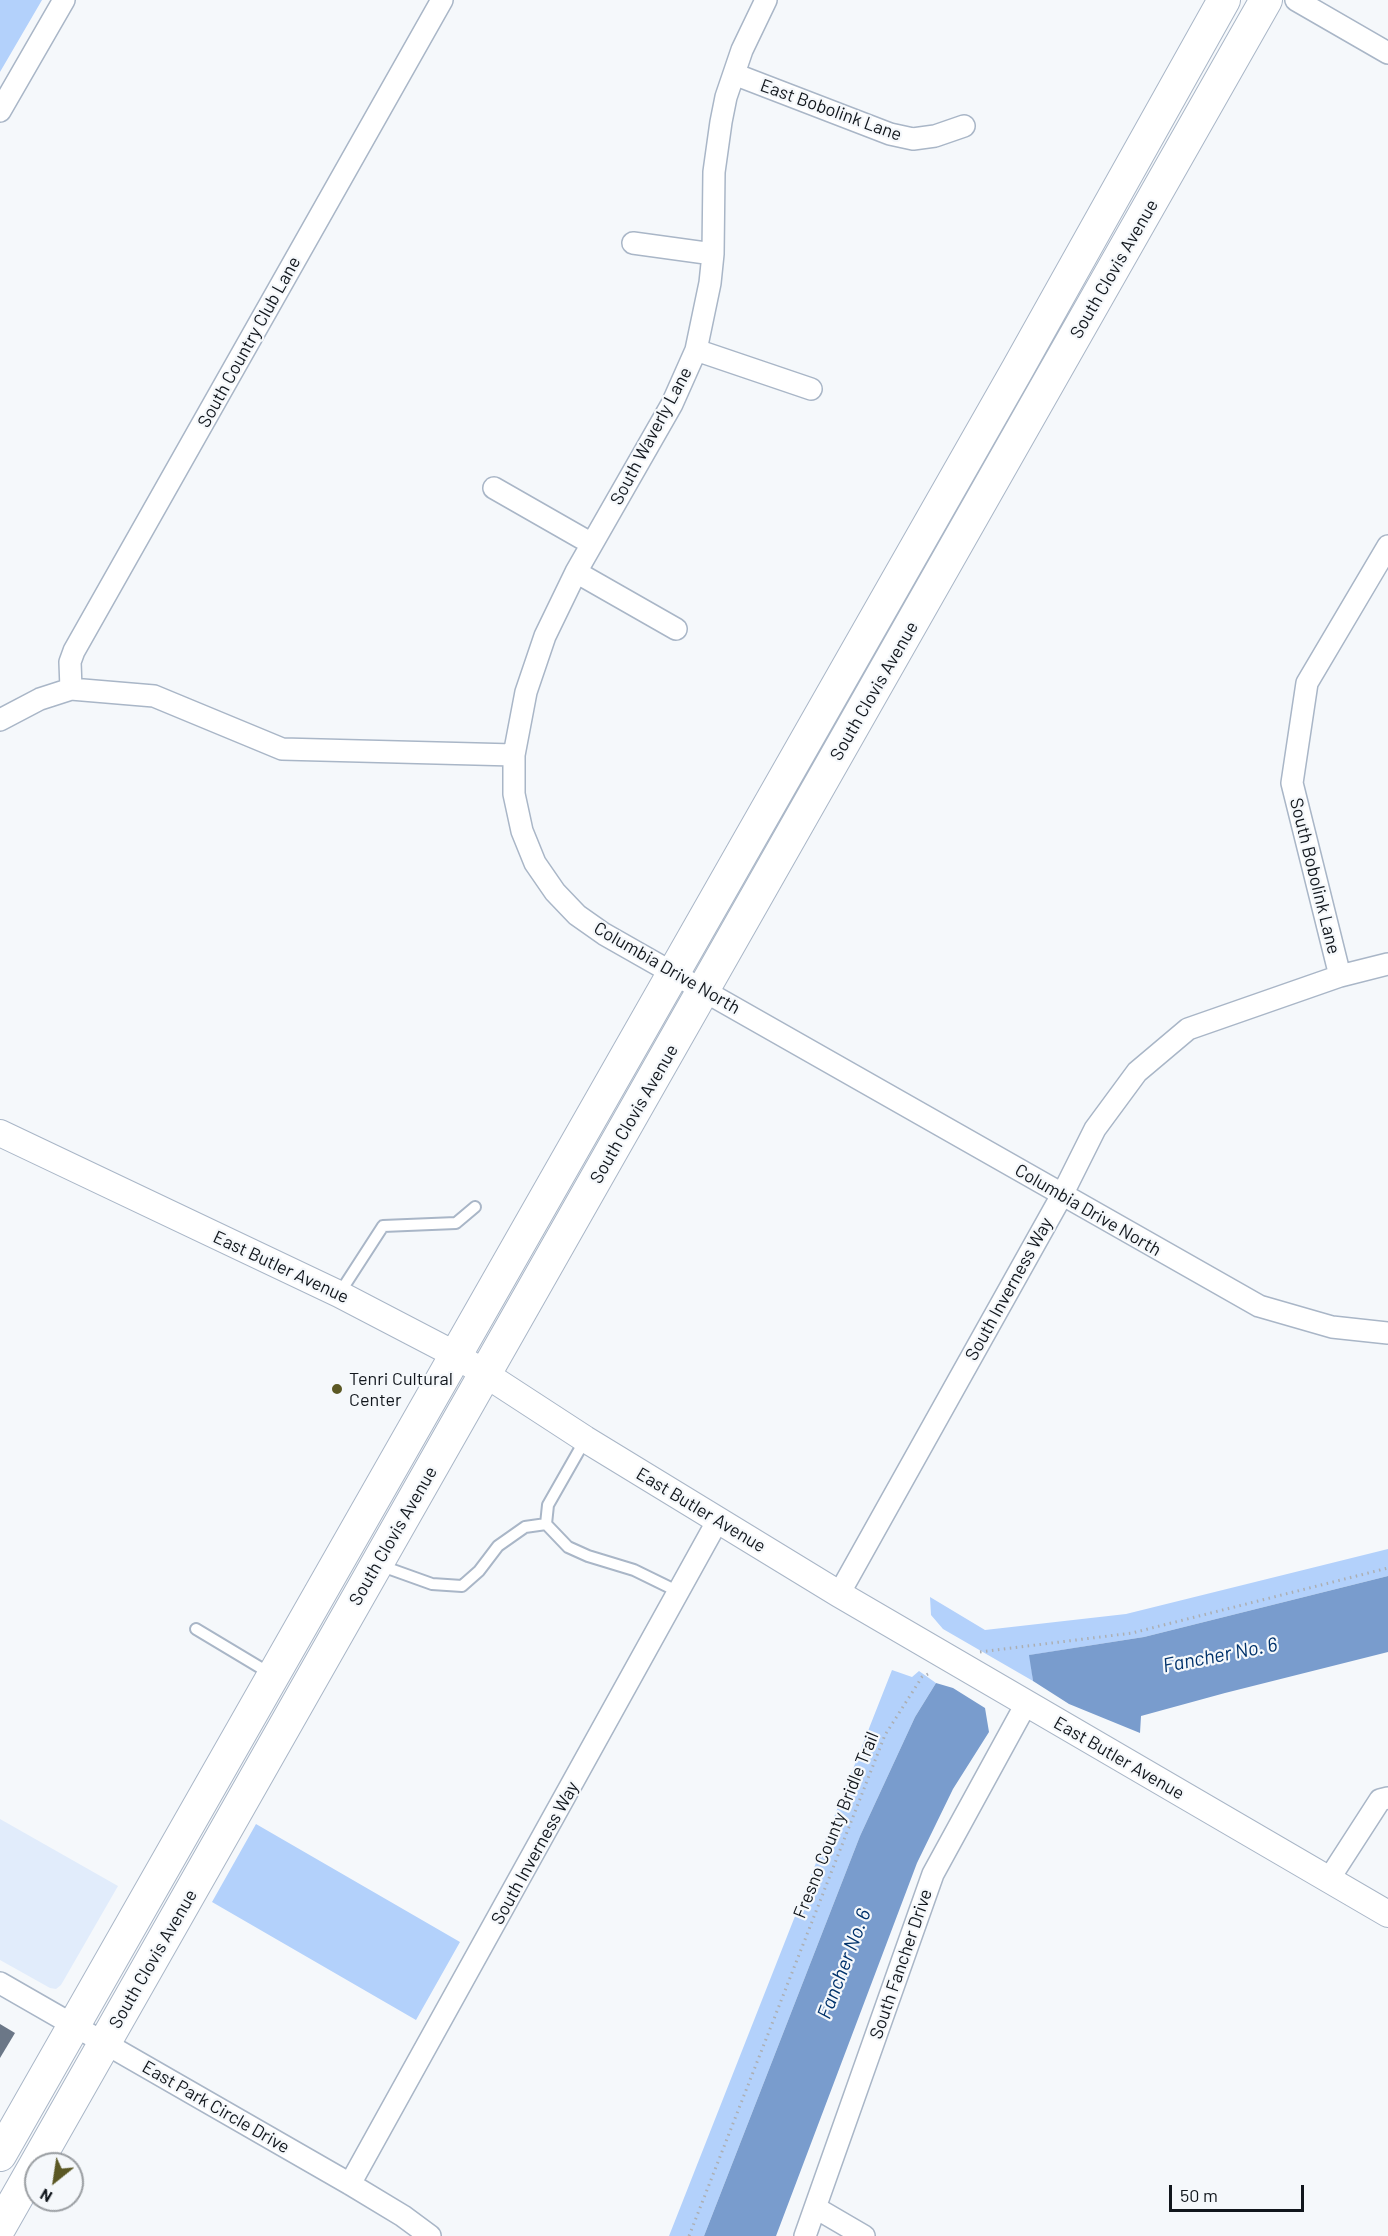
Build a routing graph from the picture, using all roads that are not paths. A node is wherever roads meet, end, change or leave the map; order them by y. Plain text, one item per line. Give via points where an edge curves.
1 (64, 0) edge
2 (442, 0) edge
3 (766, 0) edge
4 (1224, 0) edge
5 (1266, 0) edge
6 (1296, 0) edge
7 (1388, 53) edge
8 (734, 74) junction
9 (0, 111) edge
10 (964, 126) dead end
11 (633, 243) dead end
12 (713, 254) junction
13 (696, 350) junction
14 (811, 389) dead end
15 (494, 488) dead end
16 (592, 544) junction
17 (1388, 546) edge
18 (576, 572) junction
19 (676, 629) dead end
20 (71, 689) junction
21 (0, 720) edge
22 (514, 755) junction
23 (1388, 964) edge
24 (673, 973) junction
25 (1340, 976) junction
26 (704, 991) junction
27 (0, 1133) edge
28 (1062, 1195) junction
29 (474, 1207) dead end
30 (339, 1294) junction
31 (1388, 1333) edge
32 (456, 1355) junction
33 (485, 1376) junction
34 (585, 1439) junction
35 (718, 1520) junction
36 (546, 1524) junction
37 (377, 1565) junction
38 (679, 1592) junction
39 (838, 1594) junction
40 (196, 1629) dead end
41 (273, 1675) junction
42 (1026, 1704) junction
43 (1388, 1798) edge
44 (1329, 1880) junction
45 (1388, 1914) edge
46 (0, 1983) edge
47 (74, 2024) junction
48 (105, 2043) junction
49 (0, 2155) edge
50 (350, 2184) junction
51 (816, 2208) junction
52 (0, 2227) edge
53 (430, 2236) edge
54 (805, 2236) edge
55 (864, 2236) edge

1 - 9 street
2 - 20 street, South Country Club Lane via 74,651 70,662
3 - 8 street, South Waverly Lane
4 - 24 main road, South Clovis Avenue
5 - 26 main road, South Clovis Avenue
6 - 7 street
8 - 10 street, East Bobolink Lane via 890,134 913,139
8 - 12 street, South Waverly Lane via 717,147
11 - 12 street
12 - 13 street, South Waverly Lane
13 - 14 street
13 - 16 street, South Waverly Lane via 672,404
15 - 16 street
16 - 18 street, South Waverly Lane
17 - 25 street, South Bobolink Lane via 1307,683 1292,783
18 - 19 street
18 - 22 street, South Waverly Lane via 534,668
20 - 21 street via 40,699
20 - 22 street via 154,696 282,749
22 - 24 street, Columbia Drive North via 514,794 522,831 535,863 555,892 577,915
23 - 25 street, South Inverness Way
24 - 26 street, Columbia Drive North
24 - 32 main road, South Clovis Avenue
25 - 28 street, South Inverness Way via 1188,1029 1137,1072 1095,1129
26 - 28 street, Columbia Drive North
26 - 33 main road, South Clovis Avenue
27 - 30 street, East Butler Avenue
28 - 31 street, Columbia Drive North via 1259,1306 1332,1327
28 - 39 street, South Inverness Way
29 - 30 lane via 456,1223 383,1227
30 - 32 street, East Butler Avenue
32 - 33 street, East Butler Avenue
32 - 41 main road, South Clovis Avenue
33 - 34 street, East Butler Avenue
33 - 37 main road, South Clovis Avenue
34 - 35 street, East Butler Avenue
34 - 36 lane via 548,1505
35 - 38 street, South Inverness Way
35 - 39 street, East Butler Avenue
36 - 37 lane via 525,1527 498,1546 462,1586 432,1584
36 - 38 lane via 568,1547 633,1570
37 - 48 main road, South Clovis Avenue
38 - 50 street, South Inverness Way
39 - 42 street, East Butler Avenue
40 - 41 lane
41 - 47 main road, South Clovis Avenue
42 - 44 street, East Butler Avenue
42 - 51 street, South Fancher Drive via 933,1874
43 - 44 street via 1380,1800
44 - 45 street, East Butler Avenue
46 - 47 street, East Park Circle Drive
47 - 48 street, East Park Circle Drive
47 - 49 main road, South Clovis Avenue
48 - 50 street, East Park Circle Drive
48 - 52 main road, South Clovis Avenue
50 - 53 street, East Park Circle Drive
51 - 54 street, South Fancher Drive
51 - 55 street

